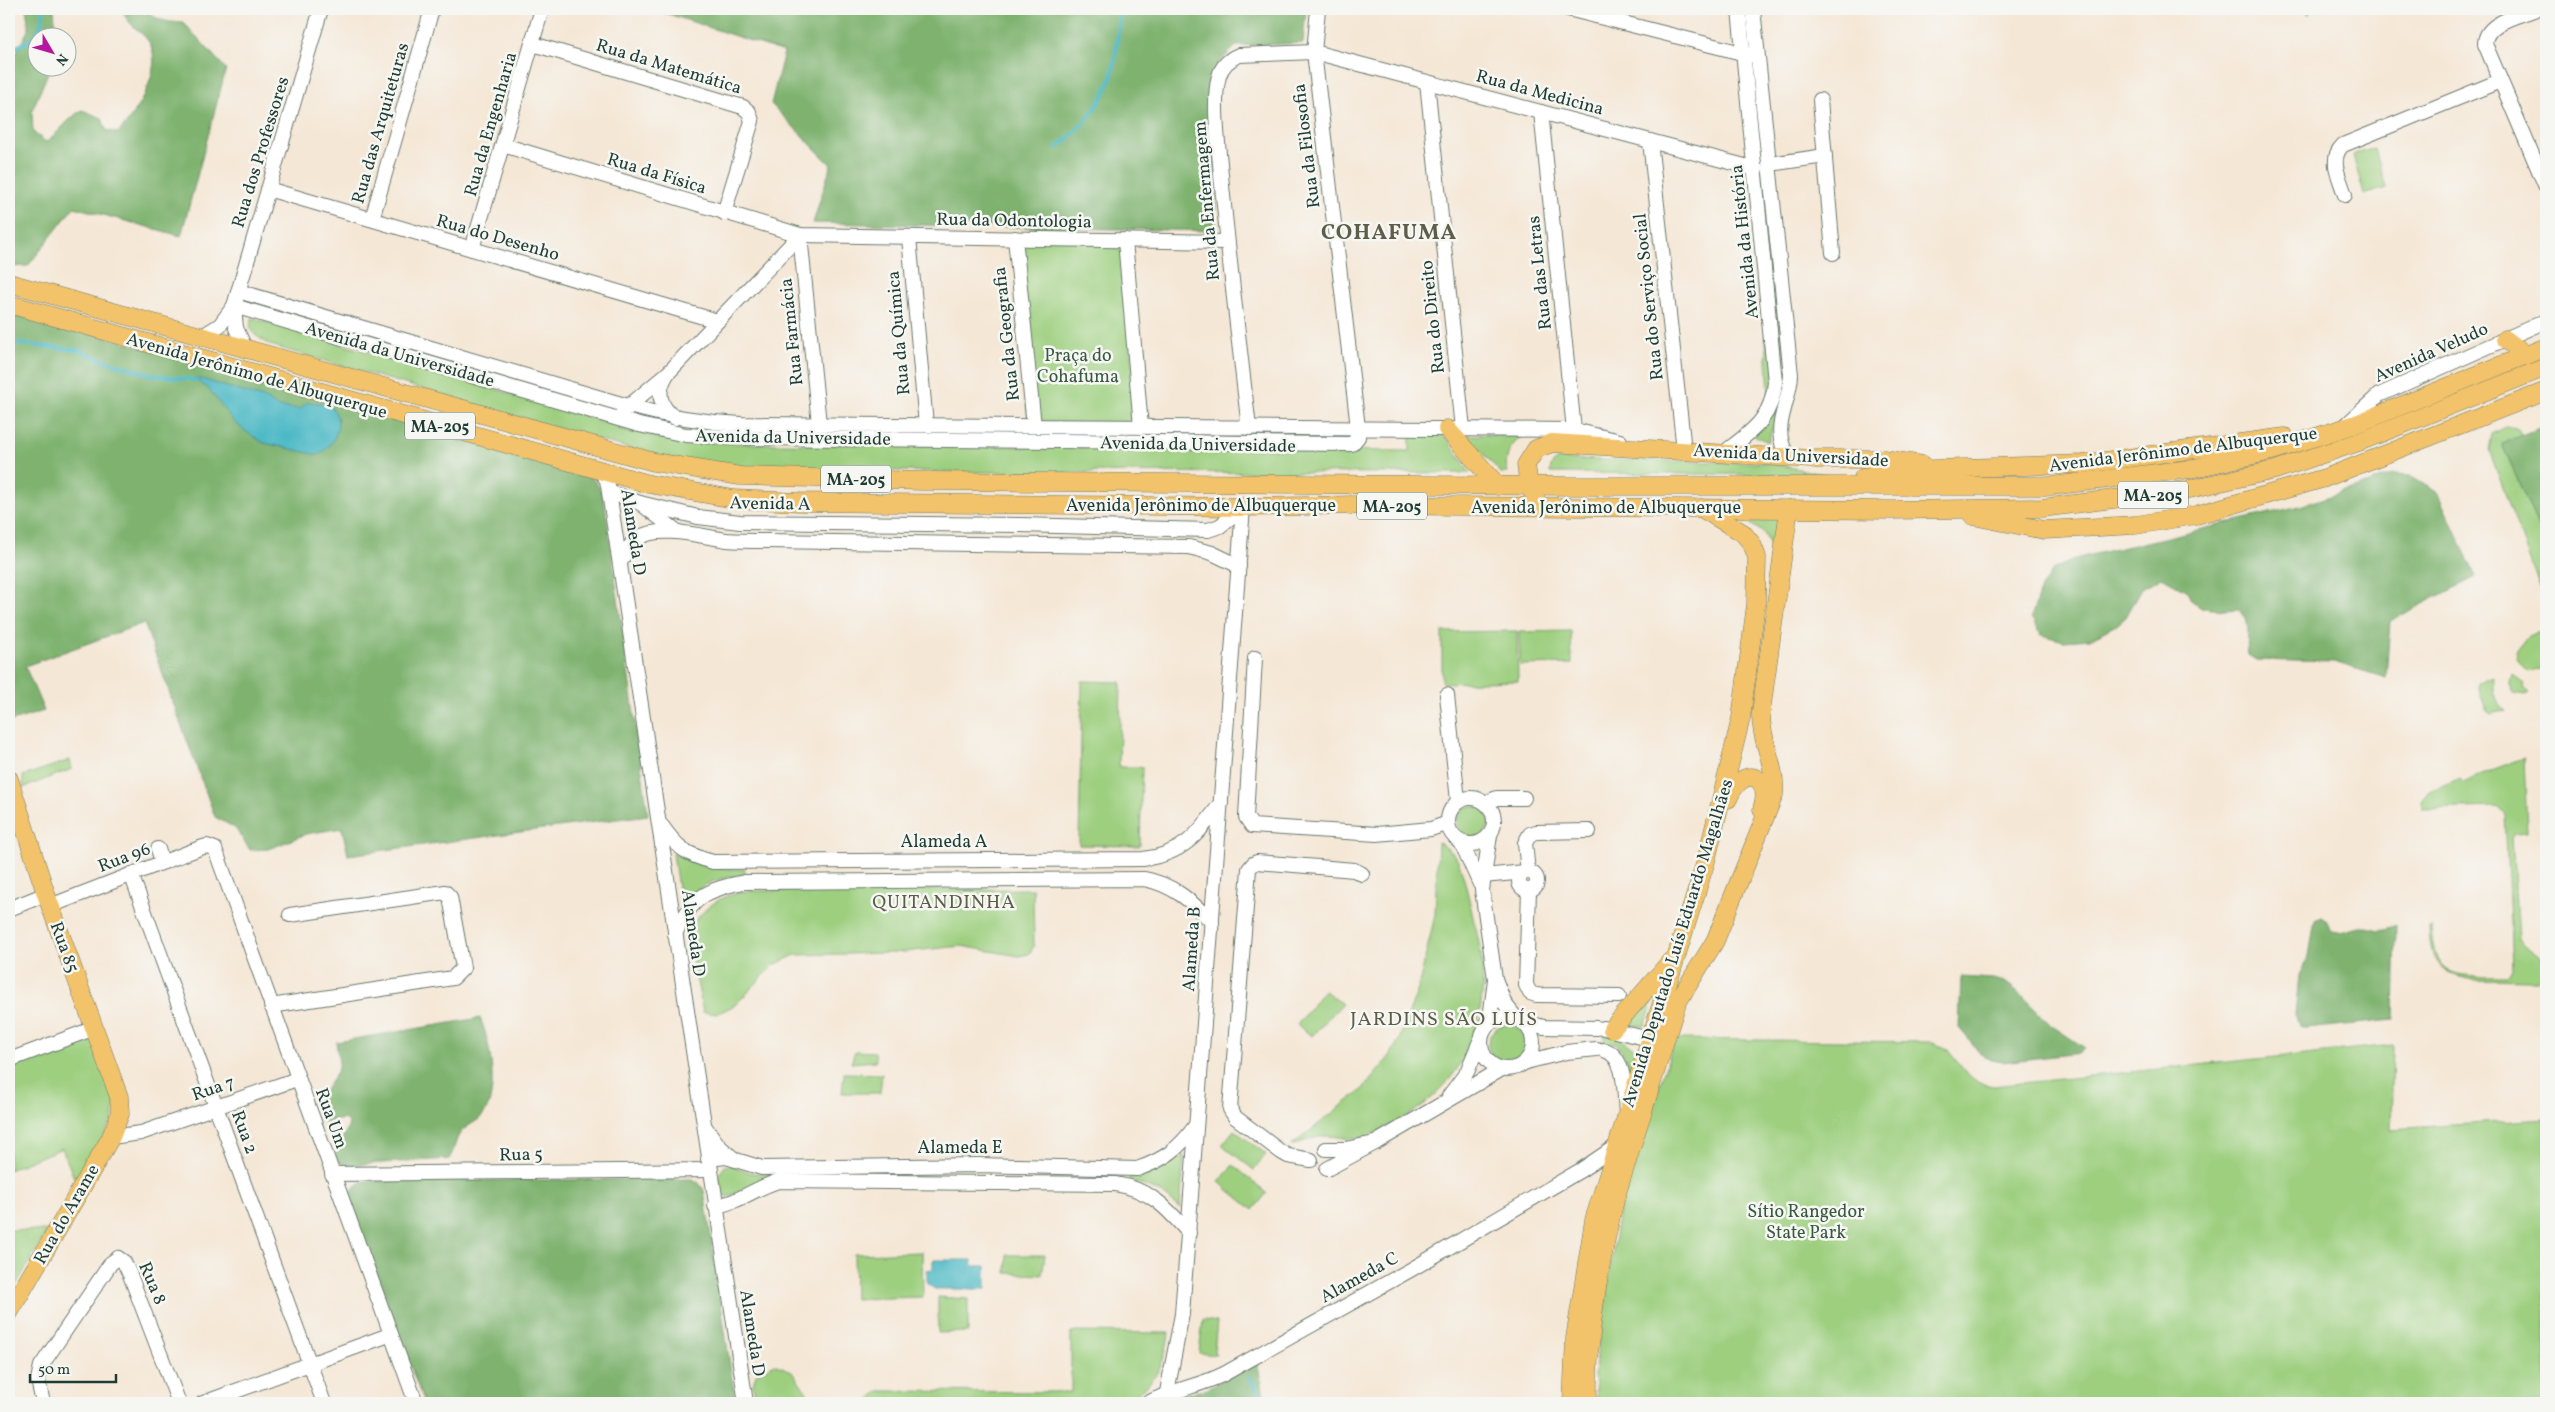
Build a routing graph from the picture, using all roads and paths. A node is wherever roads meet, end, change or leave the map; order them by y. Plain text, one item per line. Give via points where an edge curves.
1 (322, 9) edge
2 (432, 9) edge
3 (542, 9) edge
4 (1318, 9) edge
5 (1568, 9) edge
6 (1739, 9) edge
7 (1754, 9) edge
8 (2536, 9) edge
9 (533, 44) junction
10 (1314, 52) junction
11 (1758, 54) junction
12 (1743, 55) junction
13 (2500, 81) junction
14 (1427, 82) junction
15 (1820, 100) dead end
16 (1541, 112) junction
17 (1650, 141) junction
18 (502, 145) junction
19 (1825, 156) junction
20 (2542, 163) edge
21 (1770, 164) junction
22 (1756, 169) junction
23 (2546, 187) edge
24 (268, 189) junction
25 (2345, 195) dead end
26 (724, 213) junction
27 (372, 219) junction
28 (800, 236) junction
29 (908, 237) junction
30 (1015, 238) junction
31 (1125, 240) junction
32 (1227, 242) junction
33 (472, 249) junction
34 (1833, 253) dead end
35 (9, 283) edge
36 (238, 291) junction
37 (9, 304) edge
38 (234, 306) junction
39 (717, 321) junction
40 (2546, 321) edge
41 (200, 337) junction
42 (2505, 339) junction
43 (2546, 347) edge
44 (246, 350) junction
45 (2526, 355) junction
46 (2546, 367) edge
47 (669, 372) junction
48 (2546, 391) edge
49 (628, 406) junction
50 (676, 418) junction
51 (620, 419) junction
52 (1762, 420) junction
53 (820, 424) junction
54 (926, 425) junction
55 (1034, 426) junction
56 (1075, 426) junction
57 (1100, 426) junction
58 (1780, 426) junction
59 (1141, 427) junction
60 (1248, 428) junction
61 (1358, 428) junction
62 (1455, 429) junction
63 (1574, 430) junction
64 (2340, 430) junction
65 (670, 433) junction
66 (1076, 442) junction
67 (1100, 442) junction
68 (1646, 448) junction
69 (1684, 450) junction
70 (1725, 452) junction
71 (1789, 458) junction
72 (1935, 469) junction
73 (599, 470) junction
74 (1498, 486) junction
75 (1530, 486) junction
76 (1809, 487) junction
77 (609, 492) junction
78 (640, 503) junction
79 (1243, 507) junction
80 (1542, 507) junction
81 (1701, 508) junction
82 (1789, 508) junction
83 (1941, 510) junction
84 (1020, 525) junction
85 (678, 532) junction
86 (1021, 544) junction
87 (620, 563) junction
88 (1239, 566) junction
89 (1255, 658) dead end
90 (1448, 695) dead end
91 (10, 789) edge
92 (1221, 802) junction
93 (1458, 802) junction
94 (660, 823) junction
95 (1448, 823) junction
96 (1589, 831) dead end
97 (1490, 835) junction
98 (1462, 842) junction
99 (212, 847) joint
100 (1706, 861) junction
101 (1526, 872) junction
102 (131, 874) junction
103 (1362, 874) dead end
104 (1483, 883) junction
105 (48, 900) junction
106 (9, 909) edge
107 (290, 915) dead end
108 (1212, 922) junction
109 (674, 934) junction
110 (1715, 941) junction
111 (1676, 955) junction
112 (1495, 979) junction
113 (1619, 996) dead end
114 (271, 1006) junction
115 (1520, 1020) junction
116 (95, 1028) junction
117 (1604, 1028) junction
118 (1484, 1032) junction
119 (1650, 1039) junction
120 (9, 1060) edge
121 (1526, 1062) junction
122 (1502, 1069) junction
123 (297, 1079) junction
124 (1441, 1103) junction
125 (215, 1107) junction
126 (1626, 1113) junction
127 (120, 1114) junction
128 (704, 1124) junction
129 (1197, 1124) junction
130 (141, 1133) junction
131 (111, 1137) junction
132 (1375, 1143) junction
133 (1615, 1147) junction
134 (1326, 1149) junction
135 (1311, 1160) junction
136 (739, 1162) junction
137 (709, 1165) junction
138 (979, 1165) junction
139 (908, 1166) junction
140 (1327, 1169) junction
141 (1582, 1170) junction
142 (332, 1174) junction
143 (1605, 1179) junction
144 (909, 1181) junction
145 (980, 1182) junction
146 (742, 1198) junction
147 (715, 1206) junction
148 (1189, 1233) junction
149 (719, 1235) junction
150 (9, 1313) edge
151 (389, 1335) junction
152 (310, 1364) junction
153 (1168, 1392) junction
154 (43, 1403) edge
155 (179, 1403) edge
156 (203, 1403) edge
157 (324, 1403) edge
158 (416, 1403) edge
159 (746, 1403) edge
160 (1148, 1403) edge
161 (1572, 1403) edge
162 (1588, 1403) edge

1 - 24 street, Rua dos Professores
2 - 27 street, Rua das Arquiteturas
3 - 9 street, Rua da Engenharia
4 - 10 street, Rua da Filosofia
5 - 12 street
6 - 12 street, Avenida da História
7 - 11 street, Avenida da História
8 - 13 street via 2493,27 2485,38 2484,44
9 - 18 street, Rua da Engenharia
9 - 26 street, Rua da Matemática via 743,106 752,120
10 - 14 street, Rua da Medicina
10 - 32 street, Rua da Enfermagem via 1239,55 1226,62 1221,70 1218,114
10 - 61 street, Rua da Filosofia
11 - 12 street
11 - 21 street, Avenida da História
12 - 22 street, Avenida da História
13 - 20 street
13 - 25 street via 2343,145 2335,154 2334,161
14 - 16 street, Rua da Medicina
14 - 62 street, Rua do Direito
15 - 19 street
16 - 17 street, Rua da Medicina
16 - 63 street, Rua das Letras
17 - 22 street, Rua da Medicina
17 - 69 street, Rua do Serviço Social
18 - 26 street, Rua da Física
18 - 33 street, Rua da Engenharia
19 - 21 street
19 - 34 street
20 - 23 street
21 - 58 street, Avenida da História via 1790,375
22 - 52 street, Avenida da História via 1775,369 1772,401
24 - 27 street, Rua do Desenho
24 - 36 street, Rua dos Professores
26 - 28 street, Rua da Física
27 - 33 street, Rua do Desenho
28 - 29 street, Rua da Odontologia
28 - 39 street
28 - 53 street, Rua Farmácia
29 - 30 street, Rua da Odontologia
29 - 54 street, Rua da Química
30 - 31 street, Rua da Odontologia
30 - 55 street, Rua da Geografia
31 - 32 street, Rua da Odontologia
31 - 59 street
32 - 60 street, Rua da Enfermagem
33 - 39 street, Rua do Desenho
35 - 41 main road, Avenida Jerônimo de Albuquerque / MA-205
36 - 38 street, Rua dos Professores
36 - 49 street, Avenida da Universidade
37 - 73 main road, Avenida Jerônimo de Albuquerque / MA-205
38 - 41 street, Rua dos Professores via 220,325
38 - 44 street, Rua dos Professores via 235,323
38 - 51 street, Avenida da Universidade
39 - 47 street
40 - 42 street, Avenida Veludo
41 - 44 main road, Avenida Jerônimo de Albuquerque / MA-205
42 - 45 main road
42 - 64 street, Avenida Veludo via 2379,395
43 - 45 main road, Avenida Jerônimo de Albuquerque / MA-205
44 - 74 main road, Avenida Jerônimo de Albuquerque / MA-205 via 654,462 740,476 924,481
45 - 64 main road, Avenida Jerônimo de Albuquerque / MA-205
46 - 83 main road, Avenida Jerônimo de Albuquerque / MA-205 via 2350,446 2284,468 2230,481 2072,505
47 - 49 street
47 - 50 street via 661,385 661,400 666,410
48 - 83 main road, MA-205 via 2325,478 2196,515 2136,525 2044,530
49 - 50 street, Avenida da Universidade
49 - 51 street
50 - 53 street, Avenida da Universidade via 741,424
50 - 65 street
51 - 65 street, Avenida da Universidade
52 - 58 street
52 - 70 street, Avenida da História
53 - 54 street, Avenida da Universidade
54 - 55 street, Avenida da Universidade
55 - 56 street, Avenida da Universidade
56 - 57 street, Avenida da Universidade
56 - 66 street
57 - 59 street, Avenida da Universidade
57 - 67 street
58 - 71 street, Avenida da História via 1779,440
59 - 60 street, Avenida da Universidade
60 - 61 street, Avenida da Universidade
61 - 62 street, Avenida da Universidade
61 - 67 street, Avenida da Universidade via 1356,441 1346,446
62 - 63 street, Avenida da Universidade
62 - 74 main road
63 - 68 street, Avenida da Universidade
64 - 72 main road, Avenida Jerônimo de Albuquerque via 2083,464
64 - 76 main road, Avenida Jerônimo de Albuquerque / MA-205 via 2272,451 2198,467 2071,484
65 - 66 street, Avenida da Universidade via 747,438
66 - 67 street, Avenida da Universidade
68 - 69 main road, Avenida da Universidade
68 - 75 main road, Avenida da Universidade via 1545,444 1536,449 1528,461 1526,472
69 - 70 main road, Avenida da Universidade
70 - 71 main road, Avenida da Universidade
71 - 72 main road, Avenida da Universidade via 1894,460
72 - 76 main road
73 - 77 street, Alameda D via 605,477
73 - 79 main road, Avenida Jerônimo de Albuquerque / MA-205 via 666,488 752,500
74 - 75 main road, Avenida Jerônimo de Albuquerque / MA-205
75 - 76 main road, Avenida Jerônimo de Albuquerque / MA-205
75 - 80 main road, Avenida da Universidade
77 - 78 street, Avenida A
77 - 87 street, Alameda D
78 - 84 street, Avenida A via 698,517 740,522
78 - 85 street, Avenida A
79 - 80 main road, Avenida Jerônimo de Albuquerque / MA-205
79 - 84 street, Avenida A via 1220,526 1208,530
79 - 88 street, Alameda B
80 - 81 main road, Avenida Jerônimo de Albuquerque / MA-205
81 - 82 main road, Avenida Jerônimo de Albuquerque / MA-205
81 - 100 main road, Avenida Deputado Luís Eduardo Magalhães via 1746,536 1755,551 1758,570 1741,718
82 - 83 main road, Avenida Jerônimo de Albuquerque / MA-205
82 - 110 main road, Avenida Deputado Luís Eduardo Magalhães via 1761,712 1761,728 1774,777 1774,794
84 - 86 street
85 - 86 street, Avenida A via 728,540
85 - 87 street, Avenida A via 638,538
86 - 88 street, Avenida A via 1189,547 1212,553
87 - 94 street, Alameda D
88 - 92 street, Alameda B
89 - 95 street via 1246,817 1252,826 1377,834 1430,829
90 - 93 street
91 - 105 main road, Rua 85
92 - 94 street, Alameda A via 1204,827 1187,844 1170,854 1143,859 712,862 679,848
92 - 108 street, Alameda B
93 - 95 street via 1450,811
93 - 97 street via 1469,798 1490,808 1493,828
94 - 109 street, Alameda D
95 - 98 street via 1455,838
96 - 101 street via 1530,834 1525,843
97 - 98 street via 1477,843
97 - 104 street
98 - 104 street
99 - 102 street, Rua 96 via 160,855
99 - 114 street, Rua Um via 218,854
100 - 110 main road via 1735,785 1744,778 1755,778 1764,788 1764,801
100 - 111 main road, Avenida Deputado Luís Eduardo Magalhães
101 - 104 street
101 - 113 street via 1519,881 1521,887 1529,890 1526,985 1530,993
102 - 105 street, Rua 96
102 - 125 street, Rua 2
103 - 135 street via 1354,870 1257,862 1249,869 1230,1109 1235,1117 1281,1152
104 - 112 street
105 - 106 street, Rua 96
105 - 116 main road, Rua 85
107 - 114 street via 445,892 450,897 463,968 453,978
108 - 109 street via 1175,890 1144,879 744,882 718,887 700,896 683,915
108 - 129 street, Alameda B
109 - 128 street, Alameda D
110 - 162 main road, Avenida Deputado Luís Eduardo Magalhães via 1677,1003 1616,1196 1589,1353
111 - 117 main road
111 - 119 main road, Avenida Deputado Luís Eduardo Magalhães
112 - 115 street via 1505,1004
112 - 118 street via 1491,1011
114 - 123 street, Rua Um
115 - 117 street via 1544,1027
115 - 118 street via 1499,1018
115 - 121 street via 1533,1037 1534,1046
116 - 120 street
116 - 127 main road, Rua 85 via 119,1097
117 - 119 street
118 - 122 street via 1481,1045 1487,1061
118 - 124 street via 1463,1078
119 - 126 main road, Avenida Deputado Luís Eduardo Magalhães
121 - 122 street via 1511,1070
121 - 126 street via 1566,1052 1601,1049 1614,1054 1619,1063
122 - 124 street
123 - 125 street, Rua 7
123 - 142 street, Rua Um
124 - 132 street
125 - 130 street, Rua 7
125 - 152 street, Rua 2
126 - 133 main road, Avenida Deputado Luís Eduardo Magalhães
127 - 130 street
127 - 131 main road, Rua do Arame
128 - 136 street via 719,1146
128 - 137 street, Alameda D
129 - 138 street, Alameda E via 1171,1153 1158,1162 1137,1169
129 - 148 street, Alameda B
130 - 131 street, Rua 7
131 - 150 main road, Rua do Arame
132 - 134 street
132 - 140 street
133 - 141 street, Alameda C
133 - 143 main road, Avenida Deputado Luís Eduardo Magalhães
134 - 135 street via 1316,1150
134 - 140 street via 1333,1160
135 - 140 street via 1317,1169
136 - 137 street, Alameda E via 723,1157
136 - 139 street, Alameda E via 762,1168
137 - 142 street, Rua 5
137 - 147 street, Alameda D
138 - 139 street, Alameda E
138 - 145 street via 983,1174
139 - 144 street via 904,1174
141 - 143 street via 1595,1168
141 - 153 street, Alameda C via 1224,1374
142 - 151 street, Rua Um
143 - 161 main road, Avenida Deputado Luís Eduardo Magalhães via 1592,1229 1575,1338
144 - 145 street, Alameda E
144 - 146 street, Alameda E via 779,1181
145 - 148 street, Alameda E via 1130,1186 1155,1198
146 - 147 street, Alameda E
146 - 149 street via 729,1214
147 - 149 street, Alameda D
148 - 153 street, Alameda B via 1181,1323
149 - 159 street, Alameda D
151 - 152 street
151 - 158 street, Rua Um
152 - 156 street
152 - 157 street, Rua 2
153 - 160 street, Alameda C
154 - 155 street, Rua 8 via 38,1375 41,1366 111,1263 120,1258 130,1275

